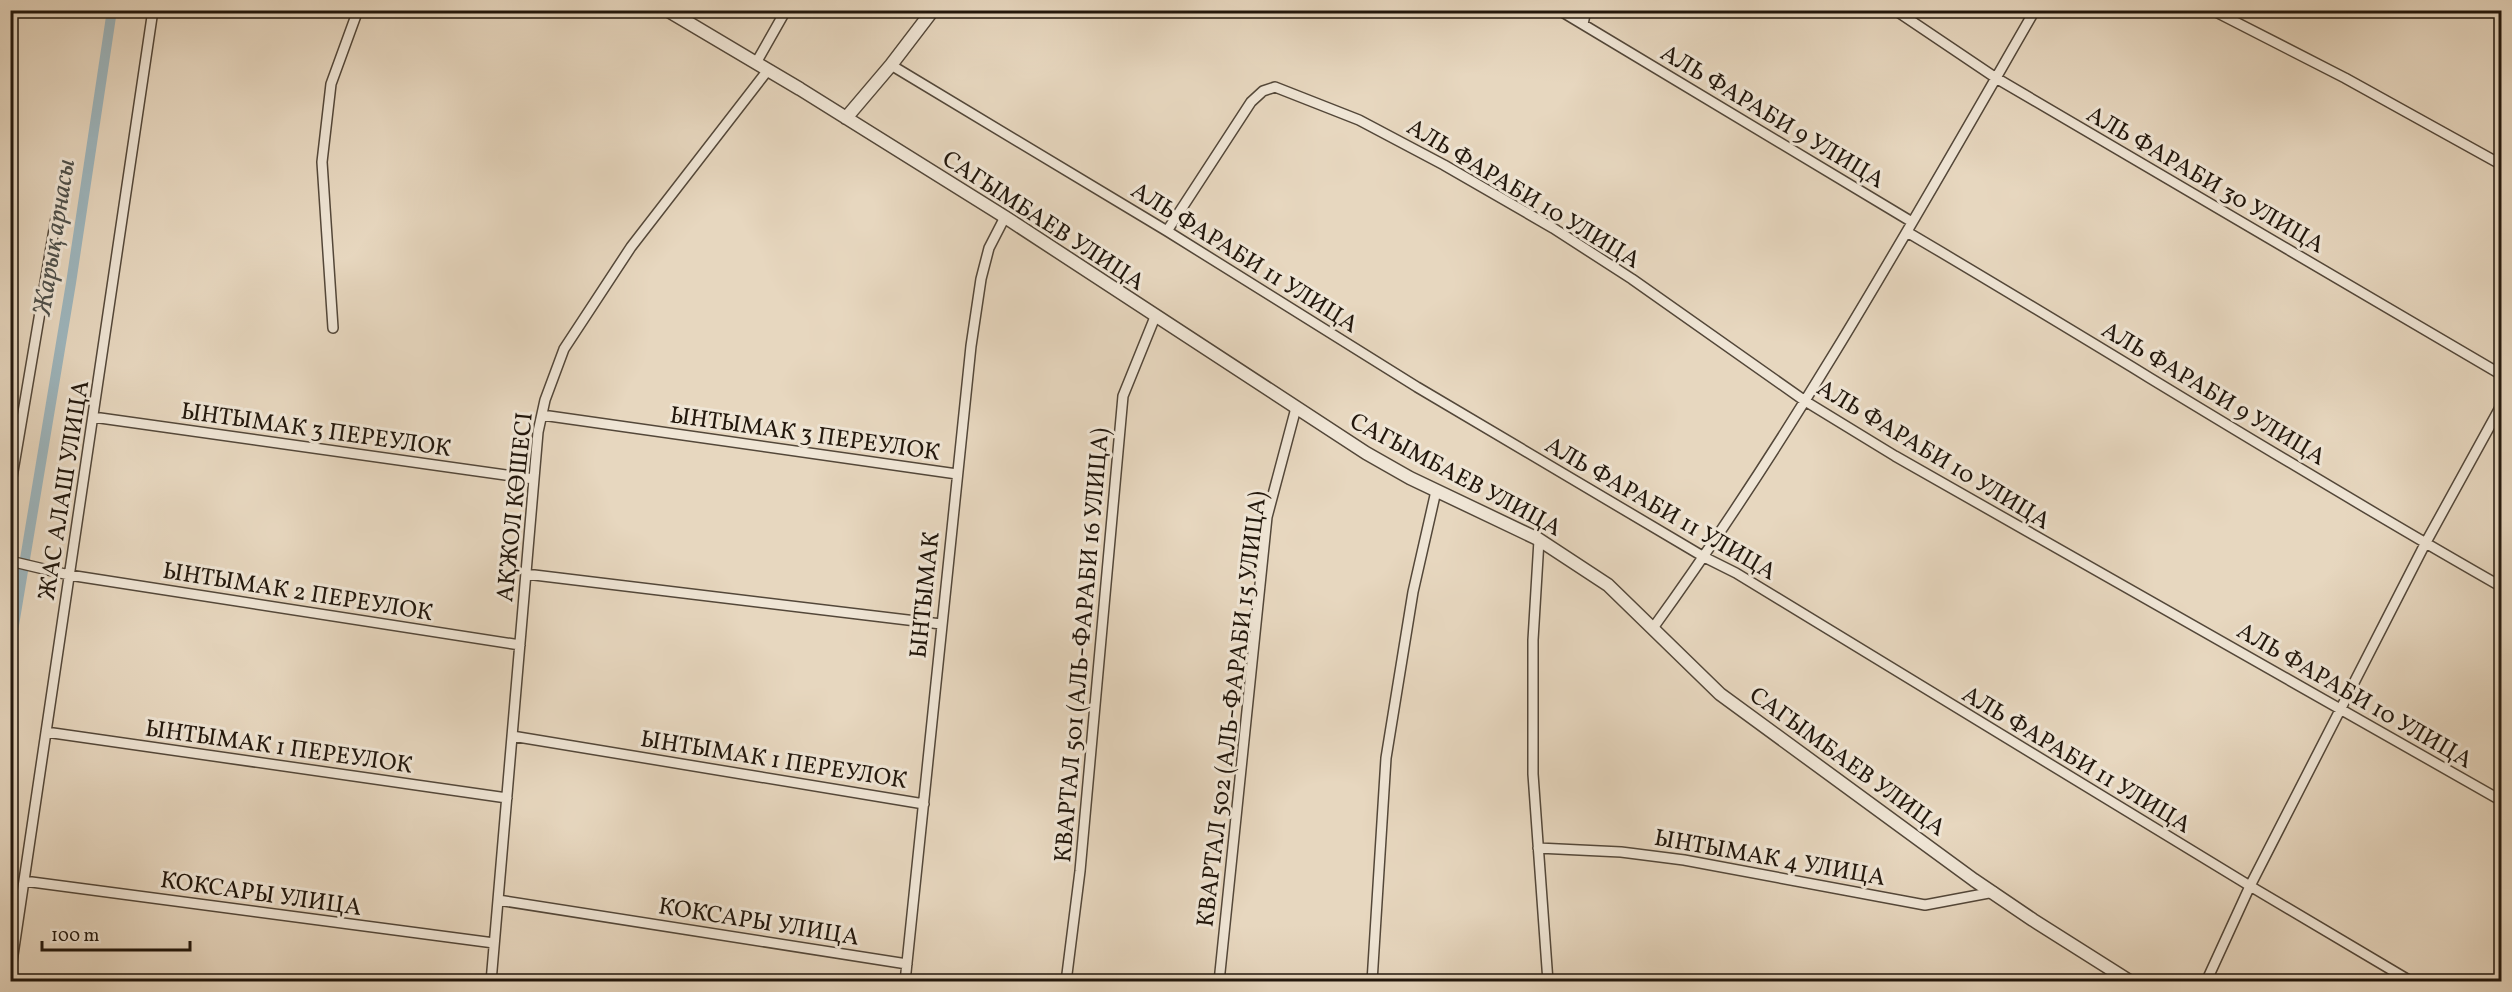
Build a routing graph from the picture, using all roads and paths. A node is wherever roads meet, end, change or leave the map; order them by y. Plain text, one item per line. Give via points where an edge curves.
1 (153, 10) edge
2 (358, 10) edge
3 (667, 10) edge
4 (786, 10) edge
5 (933, 10) edge
6 (1559, 10) edge
7 (1587, 10) edge
8 (1895, 10) edge
9 (2035, 10) edge
10 (2212, 10) edge
11 (1583, 24) junction
12 (756, 63) junction
13 (891, 65) junction
14 (768, 70) junction
15 (1996, 78) junction
16 (846, 118) junction
17 (2502, 165) edge
18 (1005, 217) junction
19 (56, 218) dead end
20 (1912, 222) junction
21 (1167, 231) junction
22 (1907, 232) junction
23 (1155, 317) junction
24 (333, 328) dead end
25 (2502, 375) edge
26 (1805, 401) junction
27 (2502, 404) edge
28 (1296, 408) junction
29 (542, 415) junction
30 (93, 417) junction
31 (957, 474) junction
32 (534, 479) junction
33 (10, 489) edge
34 (1436, 491) junction
35 (1539, 540) junction
36 (2425, 544) junction
37 (1704, 557) junction
38 (13, 562) edge
39 (526, 573) junction
40 (69, 575) junction
41 (2502, 587) edge
42 (941, 624) junction
43 (1653, 628) junction
44 (520, 645) junction
45 (2341, 709) junction
46 (46, 732) junction
47 (512, 736) junction
48 (507, 798) junction
49 (2502, 801) edge
50 (924, 804) junction
51 (1538, 848) junction
52 (24, 881) junction
53 (2250, 886) junction
54 (1994, 892) junction
55 (498, 900) junction
56 (494, 943) junction
57 (907, 964) junction
58 (10, 975) edge
59 (491, 981) edge
60 (904, 981) edge
61 (1066, 981) edge
62 (1219, 981) edge
63 (1372, 981) edge
64 (1548, 981) edge
65 (2131, 981) edge
66 (2206, 981) edge
67 (2412, 981) edge

1 - 30 street, ЖАС АЛАШ УЛИЦА
2 - 24 street via 331,84 322,162
3 - 12 street, САГЫМБАЕВ УЛИЦА
4 - 12 street
5 - 13 street
6 - 11 street, АЛЬ ФАРАБИ 9 УЛИЦА
7 - 11 street
8 - 15 street, АЛЬ ФАРАБИ 30 УЛИЦА
9 - 15 street
10 - 17 street
11 - 20 street, АЛЬ ФАРАБИ 9 УЛИЦА
12 - 14 street, САГЫМБАЕВ УЛИЦА
13 - 16 street
13 - 21 street, АЛЬ ФАРАБИ 11 УЛИЦА
14 - 16 street, САГЫМБАЕВ УЛИЦА
14 - 29 street, АҚЖОЛ КӨШЕСІ via 631,247 564,349
15 - 20 street
15 - 25 street, АЛЬ ФАРАБИ 30 УЛИЦА
16 - 18 street, САГЫМБАЕВ УЛИЦА
18 - 23 street, САГЫМБАЕВ УЛИЦА
18 - 31 street, ЫНТЫМАК via 989,248 981,279
19 - 33 street
20 - 22 street
21 - 26 street, АЛЬ ФАРАБИ 10 УЛИЦА via 1251,102 1275,87 1359,120 1552,228 1632,279
21 - 37 street, АЛЬ ФАРАБИ 11 УЛИЦА via 1417,387
22 - 26 street
22 - 36 street, АЛЬ ФАРАБИ 9 УЛИЦА
23 - 28 street, САГЫМБАЕВ УЛИЦА
23 - 61 street, КВАРТАЛ 501 (АЛЬ-ФАРАБИ 16 УЛИЦА) via 1123,396 1080,870
26 - 37 street
26 - 45 street, АЛЬ ФАРАБИ 10 УЛИЦА
27 - 36 street
28 - 34 street, САГЫМБАЕВ УЛИЦА
28 - 62 street, КВАРТАЛ 502 (АЛЬ-ФАРАБИ 15 УЛИЦА) via 1267,518
29 - 31 street, ЫНТЫМАК 3 ПЕРЕУЛОК
29 - 32 street, АҚЖОЛ КӨШЕСІ
30 - 32 street, ЫНТЫМАК 3 ПЕРЕУЛОК
30 - 40 street, ЖАС АЛАШ УЛИЦА
31 - 42 street, ЫНТЫМАК
32 - 39 street, АҚЖОЛ КӨШЕСІ
34 - 35 street, САГЫМБАЕВ УЛИЦА
34 - 63 street via 1413,592 1386,758
35 - 43 street, САГЫМБАЕВ УЛИЦА via 1608,585
35 - 51 street via 1533,640 1533,774
36 - 41 street, АЛЬ ФАРАБИ 9 УЛИЦА
36 - 45 street
37 - 43 street
37 - 53 street, АЛЬ ФАРАБИ 11 УЛИЦА
38 - 40 street, ЫНТЫМАК 2 ПЕРЕУЛОК
39 - 42 street
39 - 44 street, АҚЖОЛ КӨШЕСІ
40 - 44 street, ЫНТЫМАК 2 ПЕРЕУЛОК
40 - 46 street, ЖАС АЛАШ УЛИЦА
42 - 50 street, ЫНТЫМАК
43 - 54 street, САГЫМБАЕВ УЛИЦА via 1720,694
44 - 47 street, АҚЖОЛ КӨШЕСІ
45 - 49 street, АЛЬ ФАРАБИ 10 УЛИЦА
45 - 53 street
46 - 48 street, ЫНТЫМАК 1 ПЕРЕУЛОК
46 - 52 street, ЖАС АЛАШ УЛИЦА
47 - 48 street, АҚЖОЛ КӨШЕСІ
47 - 50 street, ЫНТЫМАК 1 ПЕРЕУЛОК
48 - 55 street, АҚЖОЛ КӨШЕСІ
50 - 57 street, ЫНТЫМАК
51 - 54 street, ЫНТЫМАК 4 УЛИЦА via 1684,860 1924,905
51 - 64 street
52 - 56 street, КОКСАРЫ УЛИЦА
52 - 58 street, ЖАС АЛАШ УЛИЦА
53 - 66 street
53 - 67 street, АЛЬ ФАРАБИ 11 УЛИЦА
54 - 65 street, САГЫМБАЕВ УЛИЦА
55 - 56 street, АҚЖОЛ КӨШЕСІ
55 - 57 street, КОКСАРЫ УЛИЦА
56 - 59 street, АҚЖОЛ КӨШЕСІ
57 - 60 street, ЫНТЫМАК

